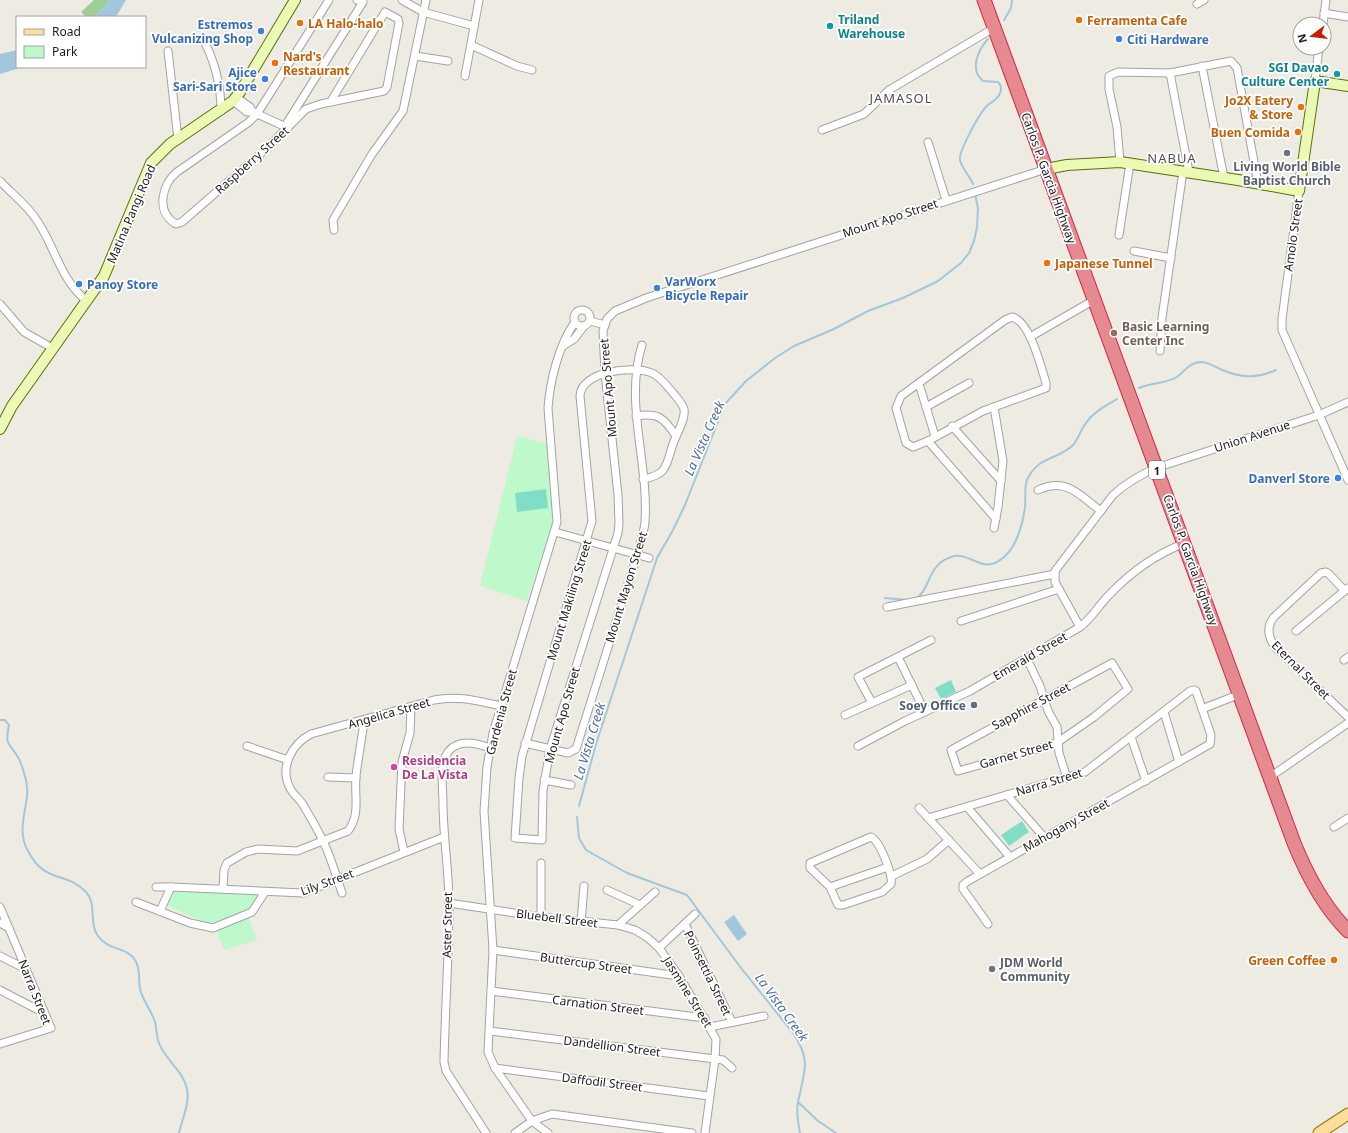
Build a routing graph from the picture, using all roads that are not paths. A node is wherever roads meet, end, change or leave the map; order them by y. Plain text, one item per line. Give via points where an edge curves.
1 (295, 0) edge
2 (329, 0) edge
3 (402, 0) edge
4 (426, 0) edge
5 (479, 0) edge
6 (984, 0) edge
7 (1204, 0) edge
8 (1326, 0) edge
9 (360, 1) edge
10 (1197, 4) dead end
11 (423, 12) junction
12 (1324, 13) junction
13 (1324, 16) edge
14 (1348, 17) edge
15 (474, 26) junction
16 (994, 28) junction
17 (205, 43) dead end
18 (471, 45) junction
19 (168, 51) dead end
20 (415, 56) junction
21 (1318, 56) edge
22 (448, 61) dead end
23 (1202, 66) junction
24 (532, 70) dead end
25 (1170, 73) junction
26 (465, 76) dead end
27 (1315, 81) junction
28 (1348, 86) edge
29 (235, 99) junction
30 (331, 102) junction
31 (299, 103) junction
32 (306, 109) junction
33 (221, 111) junction
34 (255, 113) junction
35 (287, 127) junction
36 (822, 130) dead end
37 (178, 139) junction
38 (928, 142) dead end
39 (1125, 162) junction
40 (1046, 169) junction
41 (1186, 172) junction
42 (1224, 178) junction
43 (0, 181) edge
44 (1258, 184) junction
45 (1299, 192) junction
46 (946, 200) junction
47 (334, 230) dead end
48 (1118, 235) dead end
49 (1134, 251) dead end
50 (1171, 258) junction
51 (1094, 300) junction
52 (87, 301) junction
53 (0, 304) edge
54 (590, 320) junction
55 (575, 322) junction
56 (605, 325) junction
57 (584, 326) junction
58 (1030, 337) junction
59 (642, 345) dead end
60 (563, 346) junction
61 (54, 349) junction
62 (1160, 351) dead end
63 (636, 370) junction
64 (604, 373) junction
65 (969, 383) dead end
66 (919, 384) junction
67 (1348, 402) edge
68 (926, 407) junction
69 (994, 407) junction
70 (1319, 415) junction
71 (636, 416) junction
72 (952, 426) junction
73 (0, 429) edge
74 (676, 436) junction
75 (935, 436) junction
76 (928, 441) junction
77 (1156, 468) junction
78 (643, 479) junction
79 (1348, 480) edge
80 (1001, 481) junction
81 (1038, 490) dead end
82 (1101, 511) junction
83 (996, 518) junction
84 (994, 528) dead end
85 (555, 532) junction
86 (587, 541) junction
87 (1185, 542) junction
88 (613, 548) junction
89 (637, 555) junction
90 (649, 558) dead end
91 (1055, 574) junction
92 (1059, 589) junction
93 (1346, 589) edge
94 (887, 607) dead end
95 (962, 621) dead end
96 (1080, 627) junction
97 (1296, 631) dead end
98 (930, 640) dead end
99 (898, 657) junction
100 (1026, 659) junction
101 (1112, 663) joint
102 (912, 685) junction
103 (1240, 694) junction
104 (1044, 699) junction
105 (872, 702) junction
106 (501, 706) junction
107 (411, 707) junction
108 (1202, 709) junction
109 (925, 712) junction
110 (1164, 712) junction
111 (845, 715) dead end
112 (1348, 717) edge
113 (364, 720) junction
114 (1348, 723) edge
115 (1131, 737) junction
116 (1058, 742) junction
117 (525, 743) junction
118 (247, 746) dead end
119 (858, 746) dead end
120 (490, 748) junction
121 (550, 749) junction
122 (288, 760) junction
123 (1179, 762) junction
124 (958, 771) joint
125 (328, 777) dead end
126 (1270, 777) junction
127 (356, 778) junction
128 (1067, 778) junction
129 (544, 780) junction
130 (1146, 781) junction
131 (571, 785) dead end
132 (1007, 795) junction
133 (967, 807) junction
134 (919, 808) dead end
135 (928, 818) junction
136 (1348, 818) edge
137 (1334, 827) dead end
138 (444, 837) junction
139 (1044, 837) junction
140 (542, 840) joint
141 (948, 840) junction
142 (323, 841) junction
143 (404, 852) junction
144 (1010, 857) junction
145 (541, 863) dead end
146 (888, 867) junction
147 (980, 874) junction
148 (892, 876) junction
149 (337, 880) junction
150 (584, 886) dead end
151 (171, 887) junction
152 (830, 887) junction
153 (156, 888) dead end
154 (224, 889) junction
155 (607, 890) dead end
156 (265, 892) junction
157 (655, 892) dead end
158 (342, 893) dead end
159 (136, 902) dead end
160 (449, 903) junction
161 (640, 905) junction
162 (0, 907) edge
163 (491, 908) junction
164 (160, 911) junction
165 (696, 914) dead end
166 (541, 917) junction
167 (581, 922) junction
168 (0, 923) edge
169 (685, 924) junction
170 (988, 924) dead end
171 (618, 925) junction
172 (9, 928) junction
173 (1348, 931) edge
174 (659, 948) junction
175 (493, 950) junction
176 (0, 956) edge
177 (26, 969) junction
178 (679, 976) junction
179 (0, 990) edge
180 (491, 991) junction
181 (44, 1013) junction
182 (764, 1016) dead end
183 (705, 1018) junction
184 (732, 1022) junction
185 (710, 1027) junction
186 (490, 1031) junction
187 (0, 1044) edge
188 (715, 1059) junction
189 (495, 1068) junction
190 (732, 1068) dead end
191 (709, 1096) junction
192 (1348, 1114) edge
193 (532, 1121) junction
194 (486, 1133) edge
195 (515, 1133) edge
196 (548, 1133) edge
197 (692, 1133) edge
198 (705, 1133) edge
199 (1319, 1133) edge

1 - 29 street, Matina Pangi Road
2 - 34 street
3 - 11 street
4 - 11 street
5 - 15 street
6 - 16 highway, Carlos P. Garcia Highway / 1
7 - 10 street
8 - 12 street
9 - 31 street
11 - 15 street
11 - 20 street
12 - 13 street
12 - 14 street
15 - 18 street
16 - 36 street via 889,90 864,114
16 - 40 highway, Carlos P. Garcia Highway / 1
17 - 33 street via 215,62
18 - 24 street
18 - 26 street
19 - 37 street
20 - 22 street
20 - 47 street via 403,111 372,154 333,220
21 - 27 street, Amolo Street
23 - 25 street
23 - 42 street
23 - 44 street via 1228,61 1234,62 1237,68
25 - 39 street via 1118,72 1109,76 1109,89
25 - 41 street
27 - 28 street
27 - 45 street, Amolo Street
29 - 33 street, Matina Pangi Road
29 - 34 street via 250,107
30 - 30 street via 385,12 398,20 387,88 384,91
30 - 32 street
31 - 32 street
31 - 35 street
32 - 35 street, Raspberry Street
33 - 37 street, Matina Pangi Road
34 - 35 street
34 - 35 street, Raspberry Street via 249,122 177,172 169,181 164,190 163,200 169,218 176,224 182,222
37 - 52 street, Matina Pangi Road via 159,154 148,168 110,265
38 - 46 street
39 - 40 street via 1067,164
39 - 41 street
39 - 48 street
40 - 46 street, Mount Apo Street
40 - 51 highway, Carlos P. Garcia Highway / 1
41 - 42 street
41 - 50 street
42 - 44 street
43 - 52 street via 33,214 43,229 66,279
44 - 45 street
45 - 70 street, Amolo Street via 1282,324 1284,335
46 - 56 street, Mount Apo Street via 626,305 612,313
49 - 50 street
50 - 62 street
51 - 58 street
51 - 77 highway, Carlos P. Garcia Highway / 1
52 - 61 street, Matina Pangi Road
53 - 61 street via 24,332
54 - 55 street via 589,313 582,310 575,314
54 - 56 street
54 - 57 street
55 - 57 street
55 - 60 street, Gardenia Street
56 - 64 street, Mount Apo Street via 602,342
57 - 60 street via 574,339
58 - 66 street via 1015,318 1005,320
58 - 69 street via 1046,388
59 - 63 street, Mount Mayon Street
60 - 85 street, Gardenia Street via 552,380 548,408 557,506
61 - 73 street, Matina Pangi Road via 12,406
63 - 64 street
63 - 71 street, Mount Mayon Street
63 - 74 street via 656,374 680,402 684,414
64 - 86 street, Mount Makiling Street via 587,382 580,393 592,511
64 - 88 street, Mount Apo Street via 619,512 618,533
65 - 68 street
66 - 68 street
66 - 76 street via 901,396 896,408 906,443 913,447
67 - 70 street, Union Avenue
68 - 75 street
69 - 72 street
69 - 80 street via 1002,451
70 - 77 street, Union Avenue
70 - 79 street, Amolo Street
71 - 74 street via 658,416
71 - 78 street, Mount Mayon Street
72 - 75 street
72 - 80 street
74 - 78 street via 662,472
75 - 76 street
76 - 83 street
77 - 82 street, Union Avenue via 1122,487
77 - 87 highway, Carlos P. Garcia Highway / 1
78 - 89 street, Mount Mayon Street via 645,522
80 - 83 street
81 - 82 street via 1053,485 1066,486
82 - 91 street, Union Avenue via 1058,566
83 - 84 street
85 - 86 street
85 - 106 street, Gardenia Street
86 - 88 street
86 - 117 street, Mount Makiling Street
87 - 96 street, Emerald Street via 1136,571 1108,596
87 - 103 highway, Carlos P. Garcia Highway / 1
88 - 89 street
88 - 121 street, Mount Apo Street
89 - 90 street
89 - 121 street, Mount Mayon Street via 577,746 568,753
91 - 92 street via 1055,582
91 - 94 street
92 - 95 street
92 - 96 street
93 - 97 street, Eternal Street
93 - 112 street, Eternal Street via 1326,572 1321,573 1274,617 1268,632 1275,647
96 - 100 street, Emerald Street
98 - 99 street
99 - 102 street
99 - 105 street via 858,677
100 - 104 street
100 - 109 street, Emerald Street via 970,691
101 - 104 street, Sapphire Street
101 - 116 street, Garnet Street via 1128,689
102 - 105 street
102 - 109 street
103 - 108 street
103 - 126 highway, Carlos P. Garcia Highway / 1
104 - 116 street via 1059,732
104 - 124 street, Sapphire Street via 952,750
105 - 111 street
106 - 107 street, Angelica Street via 463,697 448,697
106 - 120 street, Gardenia Street
107 - 113 street, Angelica Street
107 - 143 street via 410,733 402,762 399,829
108 - 110 street, Narra Street via 1194,690
108 - 123 street, Mahogany Street via 1211,742 1207,747
109 - 119 street, Emerald Street
110 - 115 street, Narra Street
110 - 123 street
113 - 122 street, Angelica Street via 311,734 301,740
113 - 127 street
114 - 126 street
115 - 128 street, Narra Street via 1090,769
115 - 130 street
116 - 124 street, Garnet Street
116 - 128 street
117 - 121 street
117 - 140 street, Mount Makiling Street via 519,778 516,838
118 - 122 street
120 - 138 street, Aster Street via 467,742 456,745 448,752 444,764
120 - 163 street, Gardenia Street via 484,811
121 - 129 street, Mount Apo Street
122 - 142 street via 286,771 290,788 302,803
123 - 130 street, Mahogany Street
125 - 127 street
126 - 173 highway, Carlos P. Garcia Highway / 1 via 1310,878 1332,913
127 - 142 street via 357,814 354,824 348,831
128 - 132 street, Narra Street
129 - 131 street
129 - 140 street, Mount Apo Street
130 - 139 street, Mahogany Street
132 - 133 street, Narra Street
132 - 139 street
133 - 135 street, Narra Street
133 - 144 street
134 - 135 street
135 - 141 street
136 - 137 street
138 - 143 street, Lily Street
138 - 160 street, Aster Street
139 - 144 street, Mahogany Street
141 - 147 street
141 - 148 street via 927,859
142 - 149 street
142 - 154 street via 292,852 258,850 242,854 227,863 224,870
143 - 149 street, Lily Street
144 - 147 street, Mahogany Street
145 - 166 street
146 - 148 street
146 - 152 street
146 - 152 street via 876,841 868,837 810,862 812,870
147 - 170 street, Mahogany Street via 963,887
148 - 152 street via 887,890 843,905 837,904
149 - 156 street, Lily Street via 302,894
149 - 158 street
150 - 167 street
151 - 153 street, Lily Street
151 - 154 street, Lily Street
151 - 164 street
154 - 156 street, Lily Street
155 - 161 street
156 - 164 street via 252,912 213,928 190,923
157 - 161 street
159 - 164 street
160 - 163 street, Bluebell Street
160 - 194 street, Aster Street via 444,1062 446,1071
161 - 171 street
162 - 172 street, Narra Street
163 - 166 street, Bluebell Street
163 - 175 street, Gardenia Street
165 - 169 street
166 - 167 street, Bluebell Street
167 - 171 street, Bluebell Street
168 - 172 street
169 - 174 street
169 - 184 street, Poinsettia Street
171 - 174 street, Bluebell Street via 635,930
172 - 177 street, Narra Street
174 - 178 street, Jasmine Street
175 - 178 street, Buttercup Street
175 - 180 street, Gardenia Street
176 - 177 street
177 - 181 street, Narra Street
178 - 183 street, Jasmine Street
179 - 181 street
180 - 183 street, Carnation Street
180 - 186 street, Gardenia Street
181 - 187 street, Narra Street via 51,1028
182 - 184 street
183 - 185 street, Jasmine Street
184 - 185 street
185 - 188 street, Jasmine Street via 716,1039
186 - 188 street, Dandellion Street
186 - 189 street, Gardenia Street via 488,1052
188 - 190 street, Dandellion Street via 725,1061
188 - 191 street, Jasmine Street
189 - 191 street, Daffodil Street
189 - 193 street, Gardenia Street
191 - 198 street, Jasmine Street
192 - 199 main road
193 - 195 street
193 - 196 street, Gardenia Street
193 - 197 street via 552,1114

